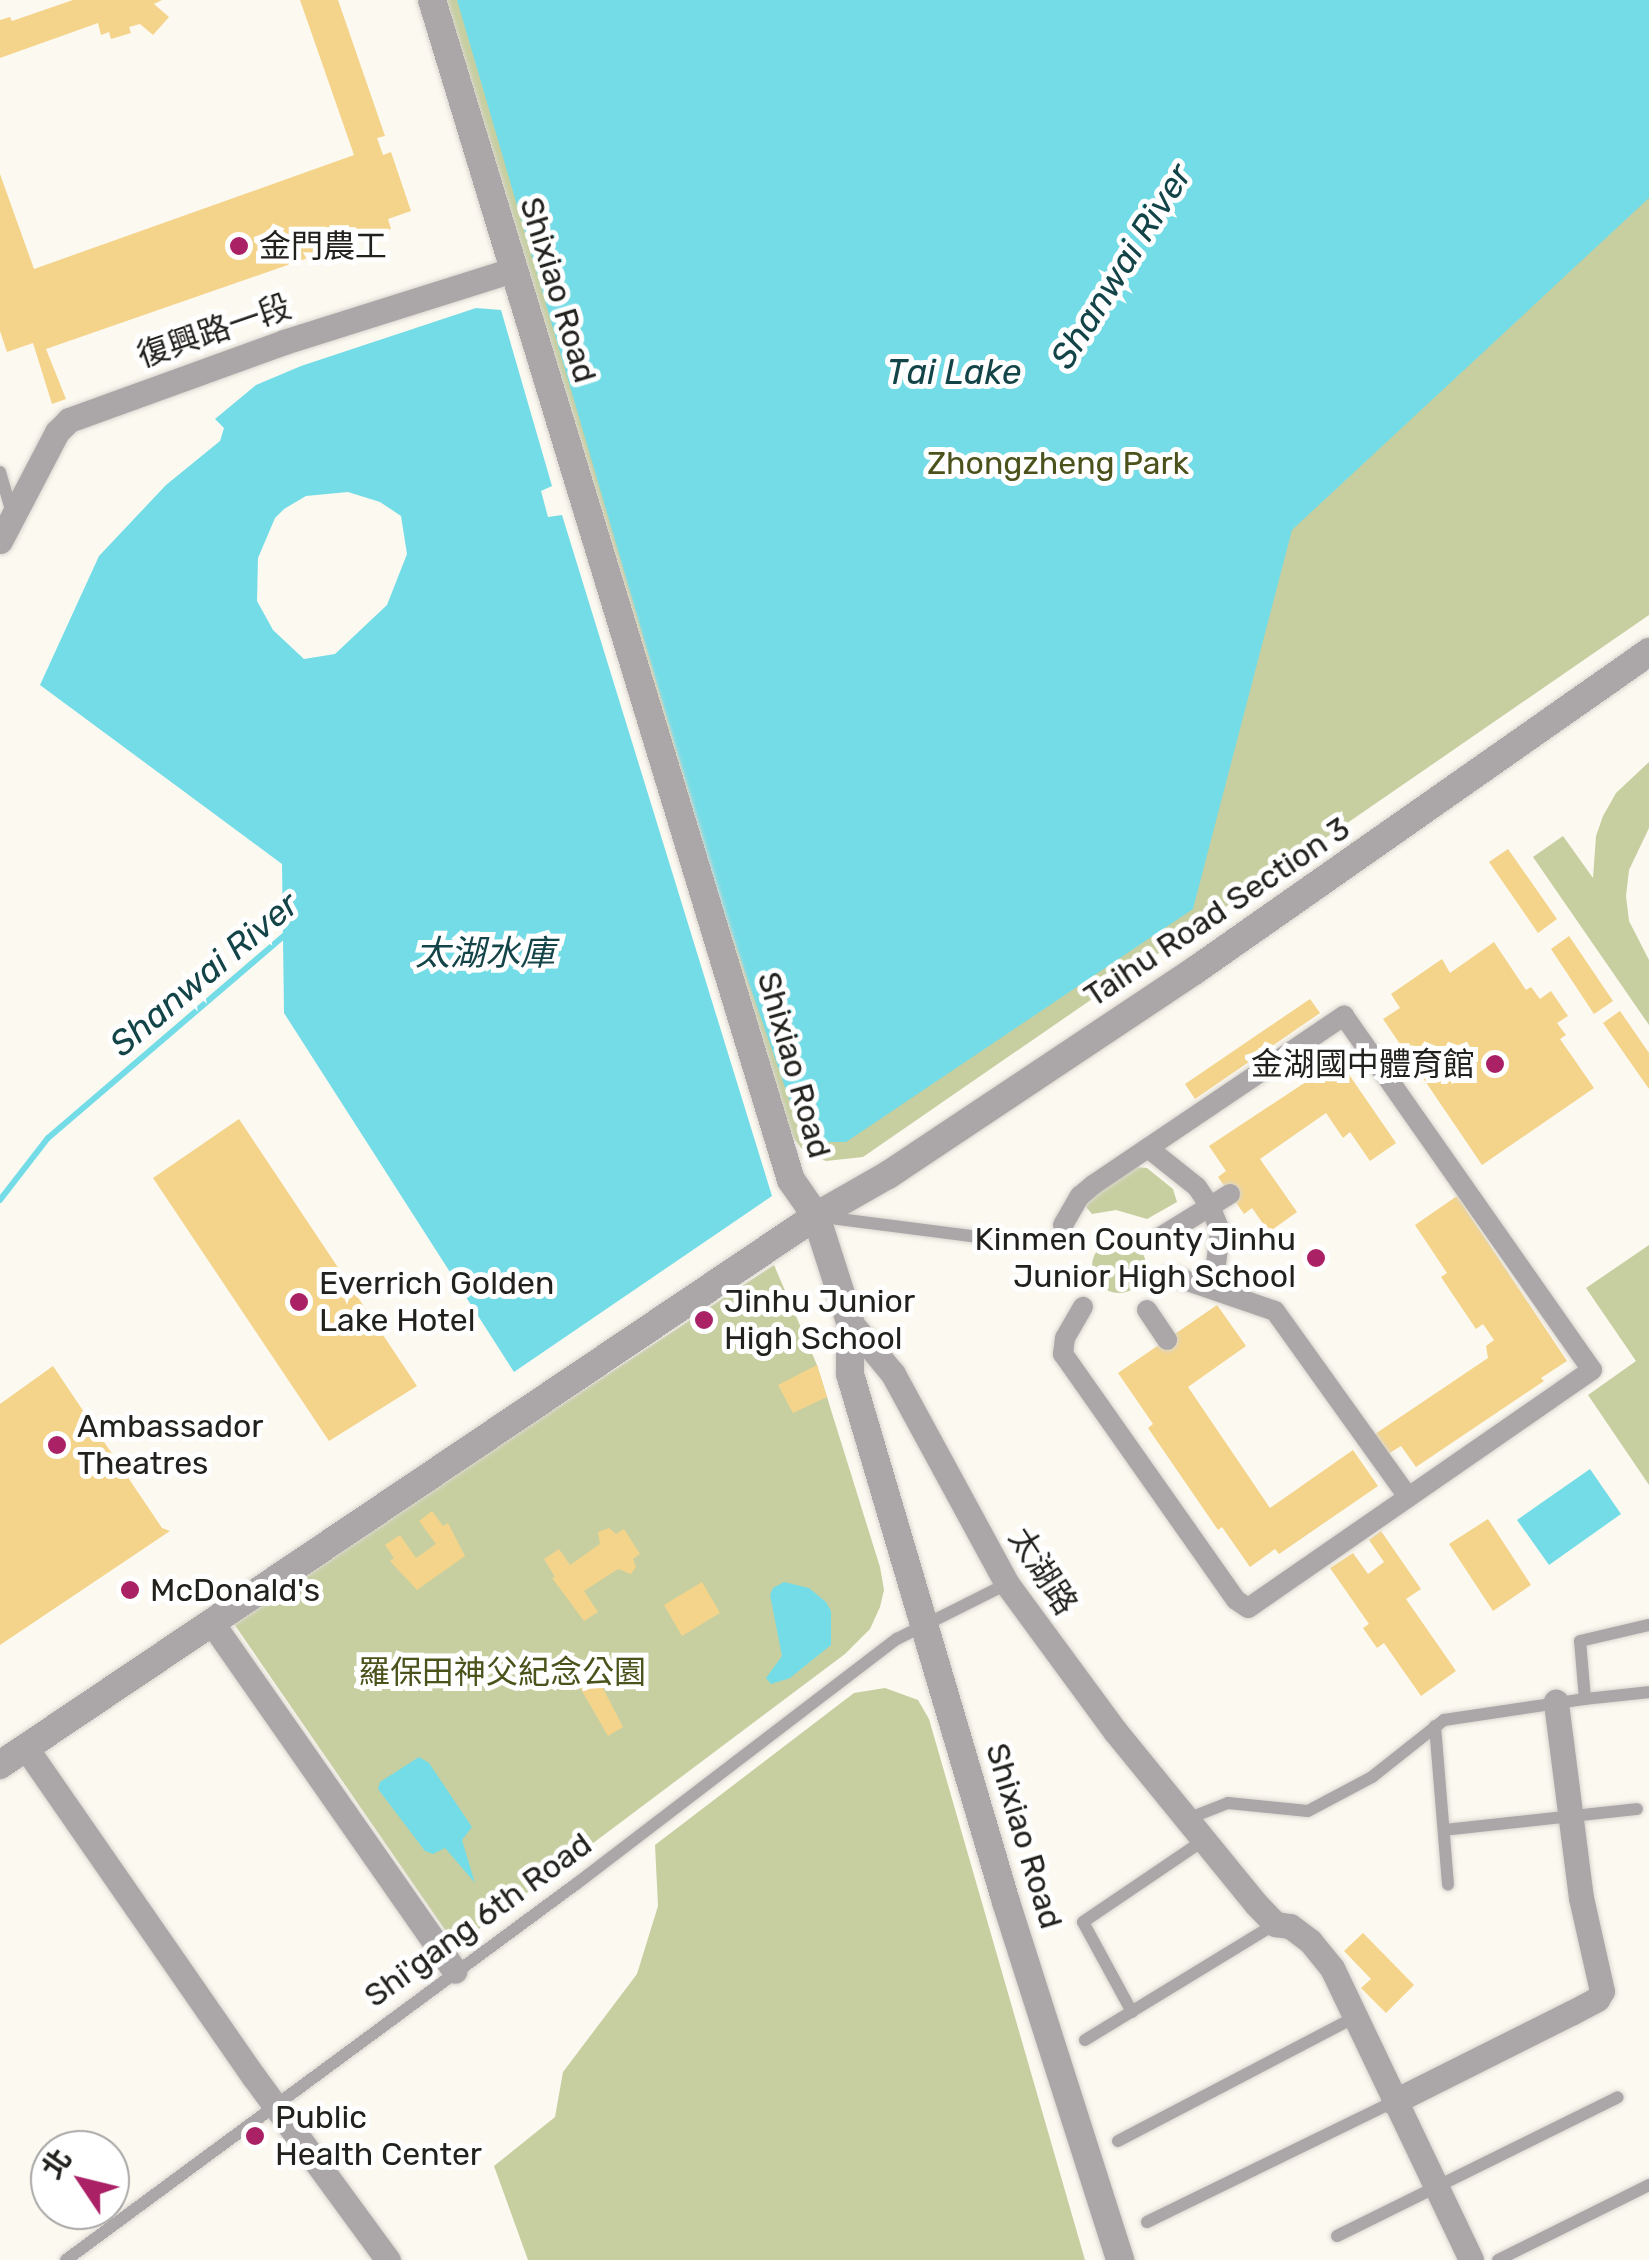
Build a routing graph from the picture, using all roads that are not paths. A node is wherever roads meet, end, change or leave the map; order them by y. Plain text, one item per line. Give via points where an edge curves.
1 (432, 0) edge
2 (516, 270) junction
3 (0, 472) edge
4 (13, 515) junction
5 (0, 541) edge
6 (1649, 652) edge
7 (1148, 1148) junction
8 (1230, 1194) dead end
9 (1210, 1206) junction
10 (816, 1216) junction
11 (1063, 1225) dead end
12 (1162, 1236) dead end
13 (987, 1238) dead end
14 (1170, 1275) dead end
15 (1213, 1289) junction
16 (1083, 1307) dead end
17 (1147, 1310) dead end
18 (850, 1322) junction
19 (1167, 1340) dead end
20 (1408, 1497) junction
21 (1007, 1584) junction
22 (212, 1623) junction
23 (1649, 1625) edge
24 (925, 1626) junction
25 (1649, 1692) edge
26 (1585, 1698) junction
27 (1556, 1702) junction
28 (1435, 1726) junction
29 (26, 1748) junction
30 (0, 1765) edge
31 (1637, 1809) dead end
32 (1570, 1816) junction
33 (1185, 1821) junction
34 (1444, 1830) junction
35 (1202, 1842) junction
36 (1448, 1884) dead end
37 (1275, 1924) junction
38 (455, 1971) junction
39 (1132, 2012) junction
40 (1353, 2018) junction
41 (1085, 2040) dead end
42 (1618, 2096) dead end
43 (1392, 2102) junction
44 (274, 2104) junction
45 (1118, 2140) dead end
46 (1649, 2184) edge
47 (1436, 2187) junction
48 (1146, 2222) dead end
49 (1337, 2236) dead end
50 (66, 2260) edge
51 (388, 2260) edge
52 (1120, 2260) edge
53 (1471, 2260) edge
54 (1498, 2260) edge

1 - 2 street, Shixiao Road
2 - 4 street, 復興路一段 via 301,336 70,420
2 - 10 street, Shixiao Road via 791,1180
3 - 4 lane
4 - 5 street, 復興路一段
6 - 10 street, Taihu Road Section 3 via 1194,971
7 - 9 street
7 - 11 street via 1080,1196
7 - 20 street via 1344,1016 1592,1370
8 - 9 street
9 - 12 street
9 - 15 street via 1220,1231
10 - 13 lane
10 - 18 street, Shixiao Road
10 - 22 street, Taihu Road Section 3
14 - 15 street
15 - 20 street via 1274,1310
16 - 20 street via 1063,1354 1248,1608
17 - 19 street
18 - 21 street, 太湖路 via 893,1374
18 - 24 street, Shixiao Road via 850,1374
21 - 24 lane, Shi'gang 6th Road
21 - 33 street, 太湖路
22 - 29 street, Taihu Road Section 3
22 - 38 street
23 - 26 lane via 1580,1641
24 - 38 lane, Shi'gang 6th Road via 873,1656
24 - 52 street, Shixiao Road
25 - 26 lane
26 - 27 lane
27 - 28 lane
27 - 32 street
28 - 33 lane via 1372,1777 1308,1810 1228,1803
28 - 34 lane
29 - 30 street, Taihu Road Section 3
29 - 44 street
31 - 32 lane
32 - 34 lane
32 - 43 street via 1602,1991 1596,2000
33 - 35 street, 太湖路
34 - 36 lane
35 - 37 street, 太湖路
35 - 39 lane via 1083,1922
37 - 39 lane
37 - 40 street, 太湖路 via 1290,1926 1332,1968
38 - 44 lane, Shi'gang 6th Road
39 - 41 lane
40 - 43 street, 太湖路
40 - 45 lane
42 - 47 lane
43 - 47 street, 太湖路
43 - 48 lane
44 - 50 lane, Shi'gang 6th Road
44 - 51 street
46 - 54 lane
47 - 49 lane
47 - 53 street, 太湖路

